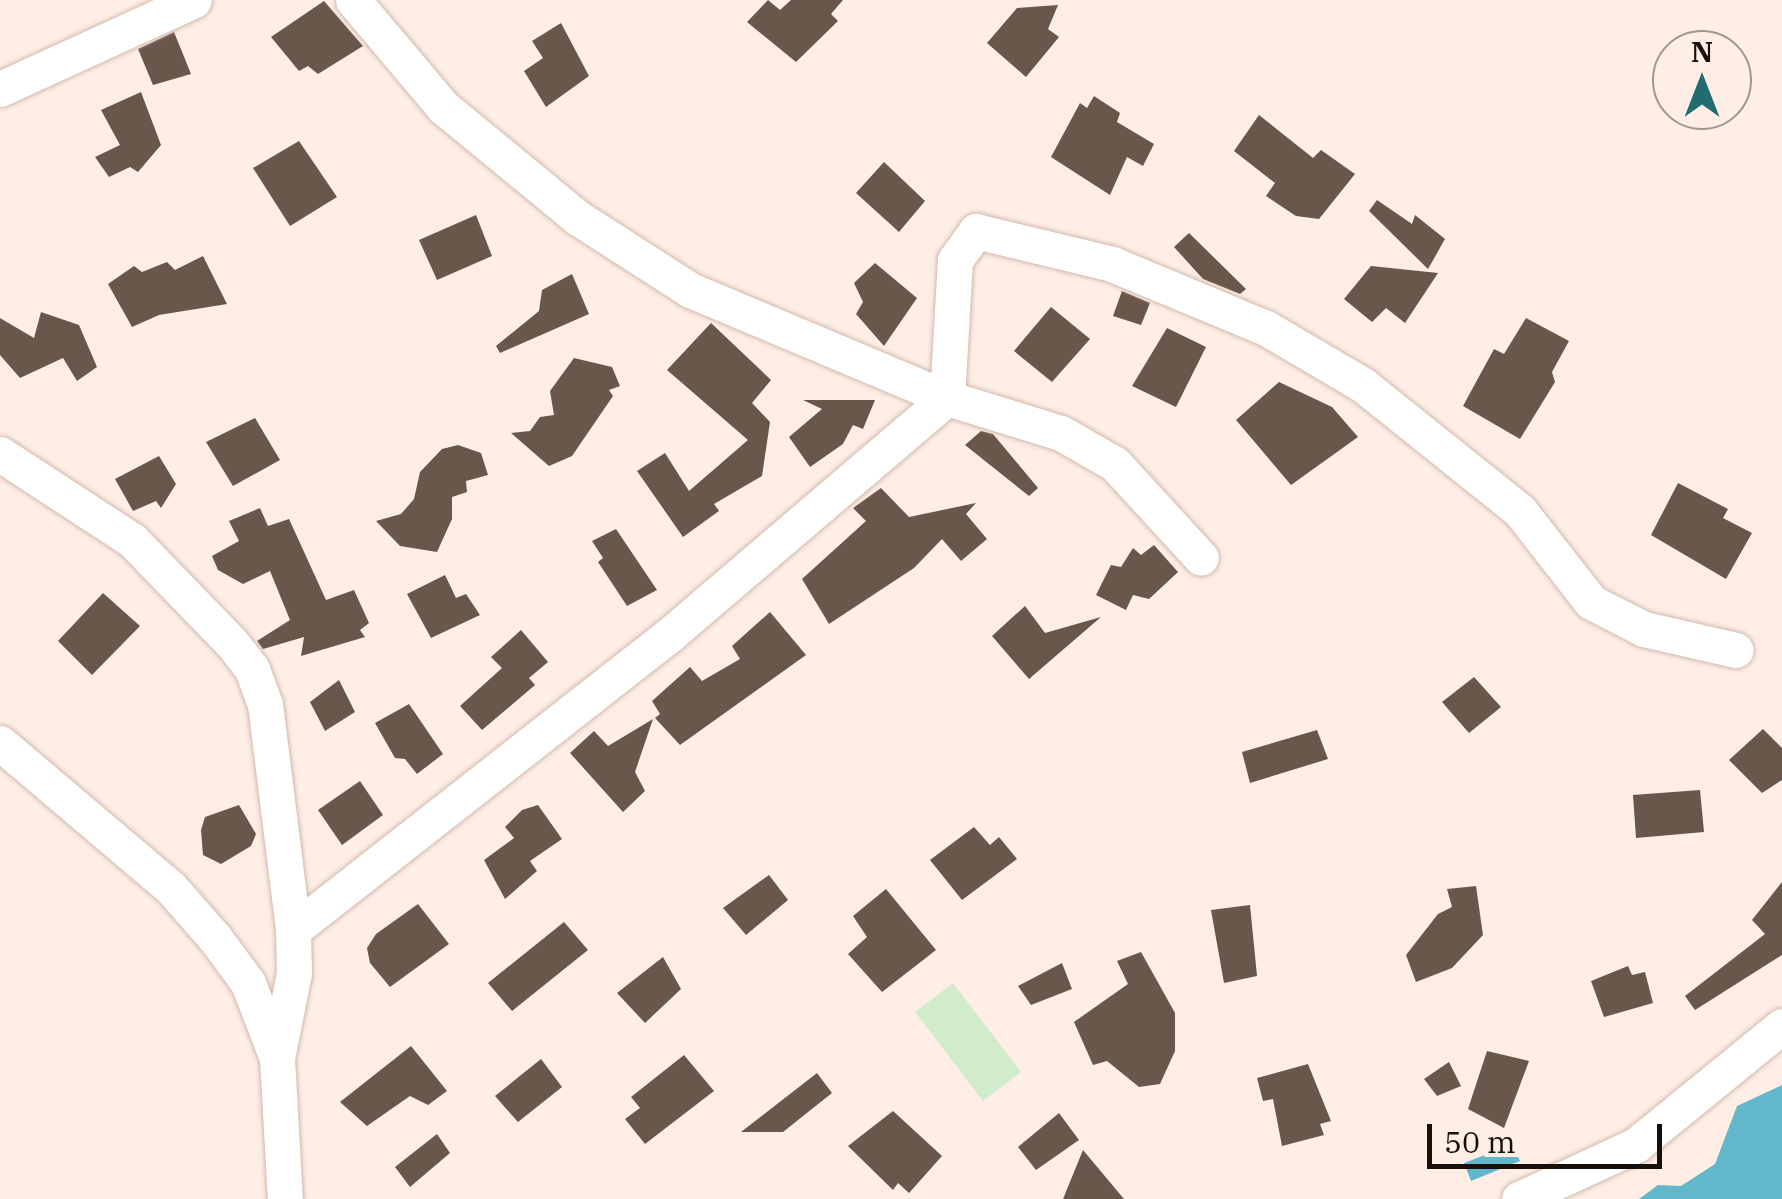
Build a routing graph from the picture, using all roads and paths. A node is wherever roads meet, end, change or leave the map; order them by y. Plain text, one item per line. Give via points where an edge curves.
1 (194, 0) edge
2 (353, 0) edge
3 (0, 89) edge
4 (947, 398) junction
5 (0, 454) edge
6 (1201, 558) dead end
7 (1736, 650) dead end
8 (0, 743) edge
9 (293, 930) junction
10 (1782, 1026) edge
11 (277, 1058) junction
12 (284, 1199) edge
13 (1519, 1199) edge

1 - 3 street
2 - 4 street via 443,108 578,218 690,290
4 - 6 street via 1062,434 1115,464
4 - 7 street via 956,260 976,231 1112,264 1266,328 1363,384 1520,511 1591,602 1644,629
4 - 9 street via 667,637
5 - 9 street via 132,540 252,669 265,704
8 - 11 street via 171,888 215,938 248,982
9 - 11 street via 294,973
10 - 13 street via 1636,1145
11 - 12 street

